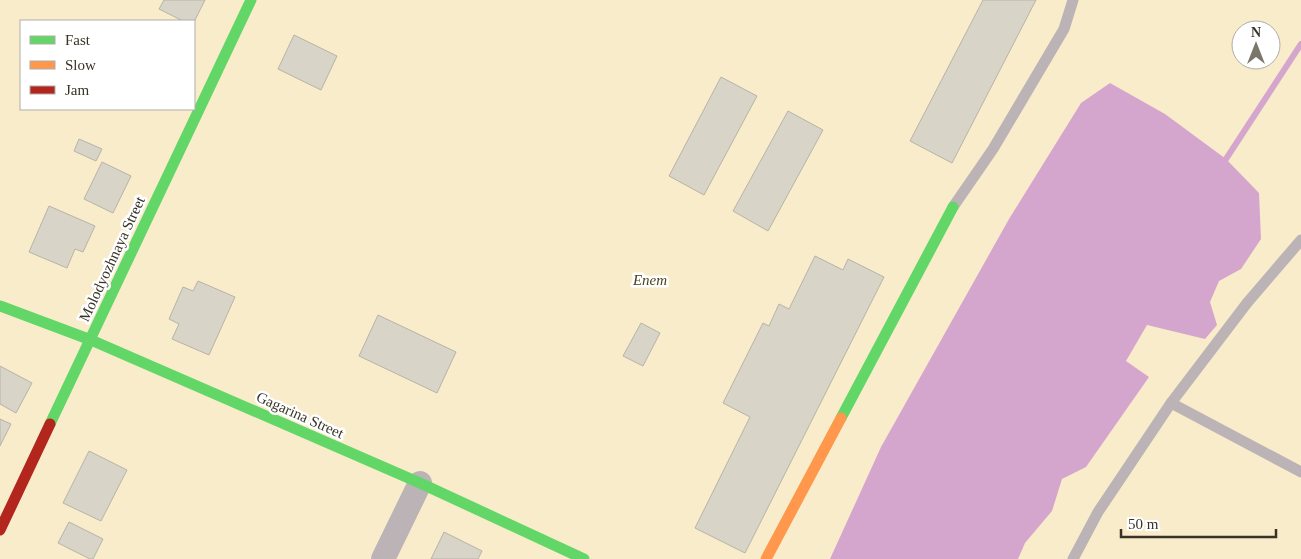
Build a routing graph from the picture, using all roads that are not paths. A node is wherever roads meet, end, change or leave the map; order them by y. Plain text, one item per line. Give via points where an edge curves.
1 (251, 0) edge
2 (1073, 0) edge
3 (953, 207) joint
4 (1301, 240) edge
5 (0, 306) edge
6 (91, 340) junction
7 (1171, 403) junction
8 (1301, 472) edge
9 (420, 483) junction
10 (0, 530) edge
11 (383, 559) edge
12 (584, 559) edge
13 (766, 559) edge
14 (1072, 559) edge

1 - 6 street, Molodyozhnaya Street
2 - 3 lane via 1064,28 992,149
3 - 13 street
4 - 7 lane via 1246,303
5 - 6 street, Gagarina Street
6 - 9 street, Gagarina Street
6 - 10 street, Molodyozhnaya Street
7 - 8 lane
7 - 14 lane via 1098,512
9 - 11 street
9 - 12 street, Gagarina Street

